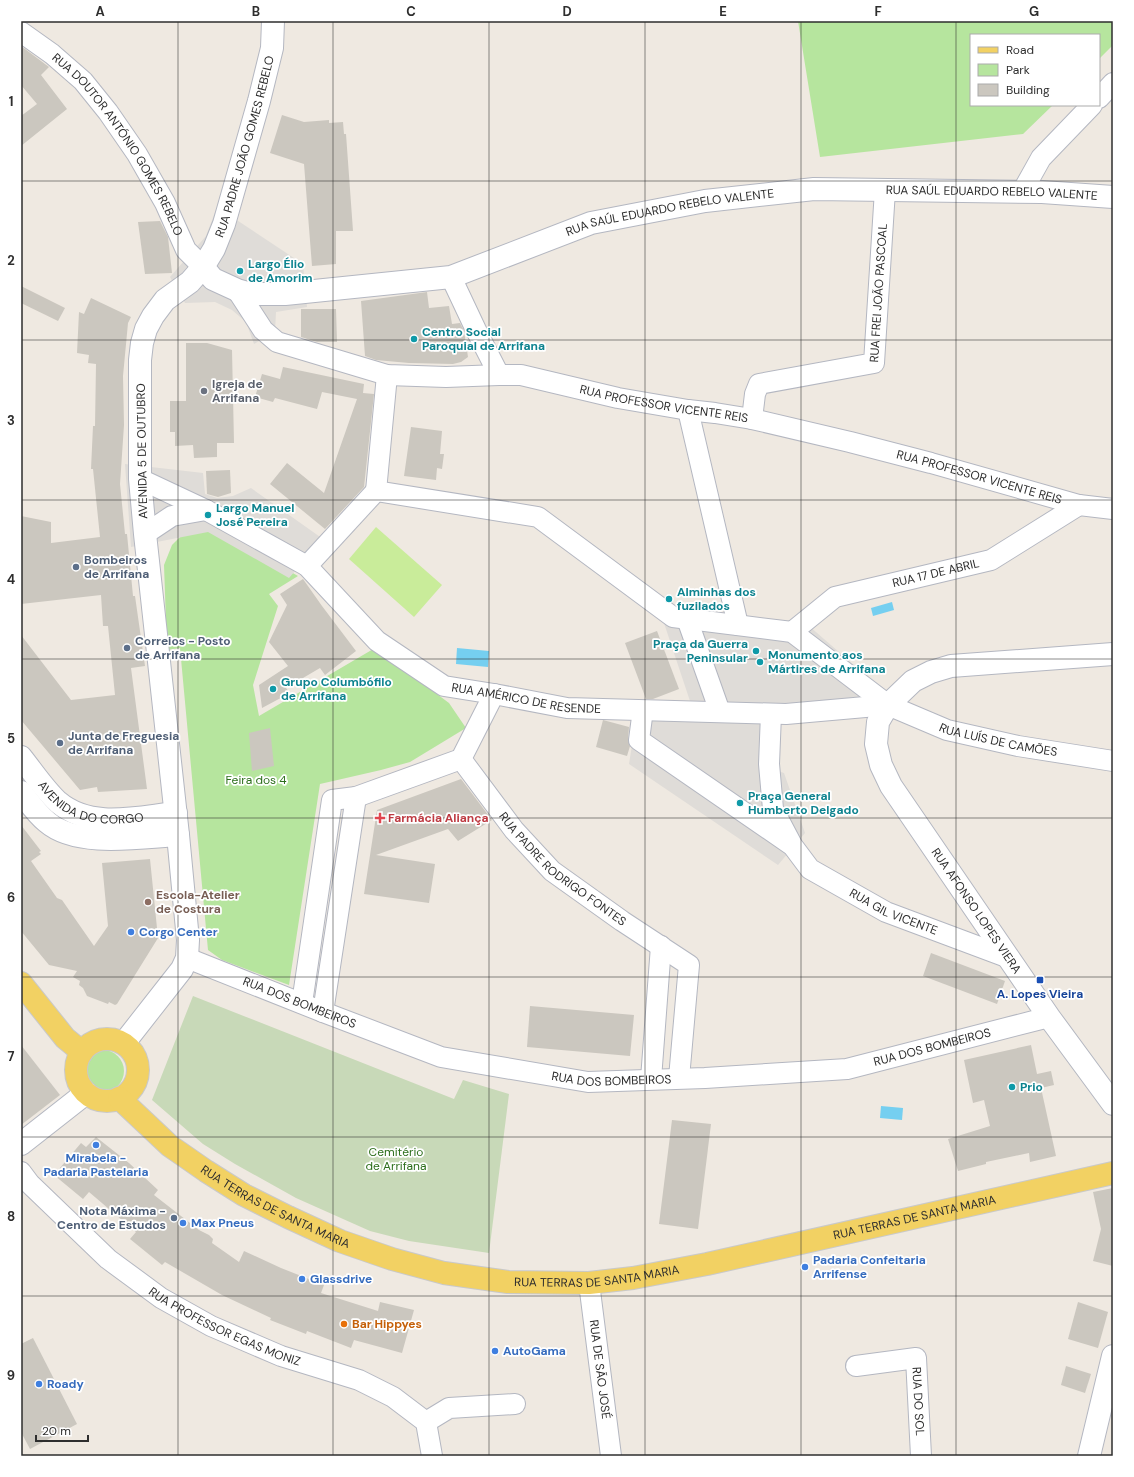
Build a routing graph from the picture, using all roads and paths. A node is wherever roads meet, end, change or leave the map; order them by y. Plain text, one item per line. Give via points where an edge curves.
1 (274, 21) edge
2 (21, 32) edge
3 (1113, 83) edge
4 (1100, 97) edge
5 (1091, 106) edge
6 (885, 190) junction
7 (1022, 192) junction
8 (1113, 197) edge
9 (203, 267) junction
10 (451, 277) junction
11 (237, 290) junction
12 (387, 374) junction
13 (499, 375) junction
14 (688, 410) junction
15 (752, 419) junction
16 (140, 479) junction
17 (376, 491) junction
18 (1079, 506) junction
19 (1113, 509) edge
20 (206, 510) junction
21 (144, 534) junction
22 (307, 566) junction
23 (687, 619) junction
24 (738, 626) junction
25 (792, 632) junction
26 (1113, 654) edge
27 (494, 694) junction
28 (888, 705) junction
29 (720, 712) junction
30 (771, 714) junction
31 (642, 717) dead end
32 (21, 757) edge
33 (461, 760) junction
34 (1113, 761) edge
35 (21, 792) edge
36 (356, 797) junction
37 (176, 813) junction
38 (178, 835) junction
39 (792, 845) junction
40 (321, 875) junction
41 (343, 878) junction
42 (661, 946) junction
43 (187, 958) junction
44 (1009, 958) junction
45 (21, 983) edge
46 (302, 1003) junction
47 (323, 1012) junction
48 (1049, 1017) junction
49 (124, 1043) junction
50 (82, 1052) junction
51 (679, 1078) junction
52 (651, 1079) junction
53 (86, 1093) junction
54 (119, 1098) junction
55 (1113, 1104) edge
56 (21, 1144) edge
57 (21, 1172) edge
58 (1113, 1173) edge
59 (590, 1283) junction
60 (1113, 1356) edge
61 (856, 1366) dead end
62 (515, 1404) dead end
63 (426, 1422) junction
64 (432, 1456) edge
65 (611, 1456) edge
66 (921, 1456) edge
67 (1089, 1456) edge

1 - 9 street, RUA PADRE JOÃO GOMES REBELO via 272,48 261,93 226,217 214,249
2 - 9 street, RUA DOUTOR ANTÓNIO GOMES REBELO via 52,54 82,82 108,112 165,203 186,250
3 - 4 street
5 - 7 street via 1040,158
6 - 7 street, RUA SAÚL EDUARDO REBELO VALENTE
6 - 10 street, RUA SAÚL EDUARDO REBELO VALENTE via 814,189 705,200 591,223
6 - 15 street, RUA FREI JOÃO PASCOAL via 874,362 759,384
7 - 8 street, RUA SAÚL EDUARDO REBELO VALENTE
9 - 11 street via 213,278
9 - 16 street, AVENIDA 5 DE OUTUBRO via 190,282 166,300 146,329 140,360
10 - 11 street, RUA SAÚL EDUARDO REBELO VALENTE via 285,294 251,294
10 - 13 street
11 - 12 street, RUA PROFESSOR VICENTE REIS via 263,330 277,342
12 - 13 street, RUA PROFESSOR VICENTE REIS via 446,377
12 - 17 street
13 - 14 street, RUA PROFESSOR VICENTE REIS via 521,375 618,398
14 - 15 street, RUA PROFESSOR VICENTE REIS
14 - 24 street
15 - 18 street, RUA PROFESSOR VICENTE REIS via 931,463
16 - 20 street
16 - 21 street, AVENIDA 5 DE OUTUBRO
17 - 22 street
17 - 23 street via 538,517 673,618
18 - 19 street, RUA PROFESSOR VICENTE REIS
18 - 25 street, RUA 17 DE ABRIL via 991,560 835,597
20 - 21 street via 172,516
20 - 22 street
21 - 37 street, AVENIDA 5 DE OUTUBRO
22 - 27 street, RUA AMÉRICO DE RESENDE via 377,641 444,686
23 - 24 street
23 - 29 street
24 - 25 street
25 - 28 street
26 - 28 street, RUA AFONSO LOPES VIERA via 951,666 913,681
27 - 29 street, RUA AMÉRICO DE RESENDE via 567,708
27 - 33 street
28 - 30 street
28 - 34 street, RUA LUÍS DE CAMÕES via 947,730 1018,746
28 - 44 street, RUA AFONSO LOPES VIERA via 878,722 876,744 881,765 891,786
29 - 30 street
30 - 39 street via 769,764 773,809
31 - 39 street via 639,740
32 - 37 street, AVENIDA DO CORGO via 59,803 85,817 109,820
33 - 36 street
33 - 42 street, RUA PADRE RODRIGO FONTES via 514,830 552,871 622,922
35 - 38 street, AVENIDA DO CORGO via 48,823 79,837 94,839
36 - 40 street via 332,800
36 - 41 street
37 - 38 street, AVENIDA 5 DE OUTUBRO
38 - 43 street, AVENIDA 5 DE OUTUBRO via 188,940
39 - 44 street, RUA GIL VICENTE via 810,869 886,912
40 - 41 street
40 - 46 street
41 - 47 street
42 - 51 street, RUA PADRE RODRIGO FONTES via 689,965
42 - 52 street
43 - 46 street, RUA DOS BOMBEIROS
43 - 49 street, AVENIDA 5 DE OUTUBRO via 182,969
44 - 48 street, RUA AFONSO LOPES VIERA
45 - 50 main road via 65,1038
46 - 47 street, RUA DOS BOMBEIROS
47 - 52 street, RUA DOS BOMBEIROS via 441,1057 588,1082
48 - 51 street, RUA DOS BOMBEIROS via 847,1069
48 - 55 street, RUA AFONSO LOPES VIERA
49 - 50 main road via 106,1039 96,1040
49 - 54 main road via 136,1058 138,1067 134,1086
50 - 53 main road via 76,1069 80,1086
51 - 52 street, RUA DOS BOMBEIROS
53 - 54 main road via 102,1100 111,1101
53 - 56 street
54 - 59 main road, RUA TERRAS DE SANTA MARIA via 170,1146 244,1195 340,1241 444,1273 508,1282
57 - 63 street, RUA PROFESSOR EGAS MONIZ via 30,1184 108,1259 161,1298 211,1326 281,1356 359,1380 393,1397
58 - 59 main road, RUA TERRAS DE SANTA MARIA via 707,1264
59 - 65 street, RUA DE SÃO JOSÉ
60 - 67 street
61 - 66 street, RUA DO SOL via 916,1358
62 - 63 street via 449,1408
63 - 64 street

